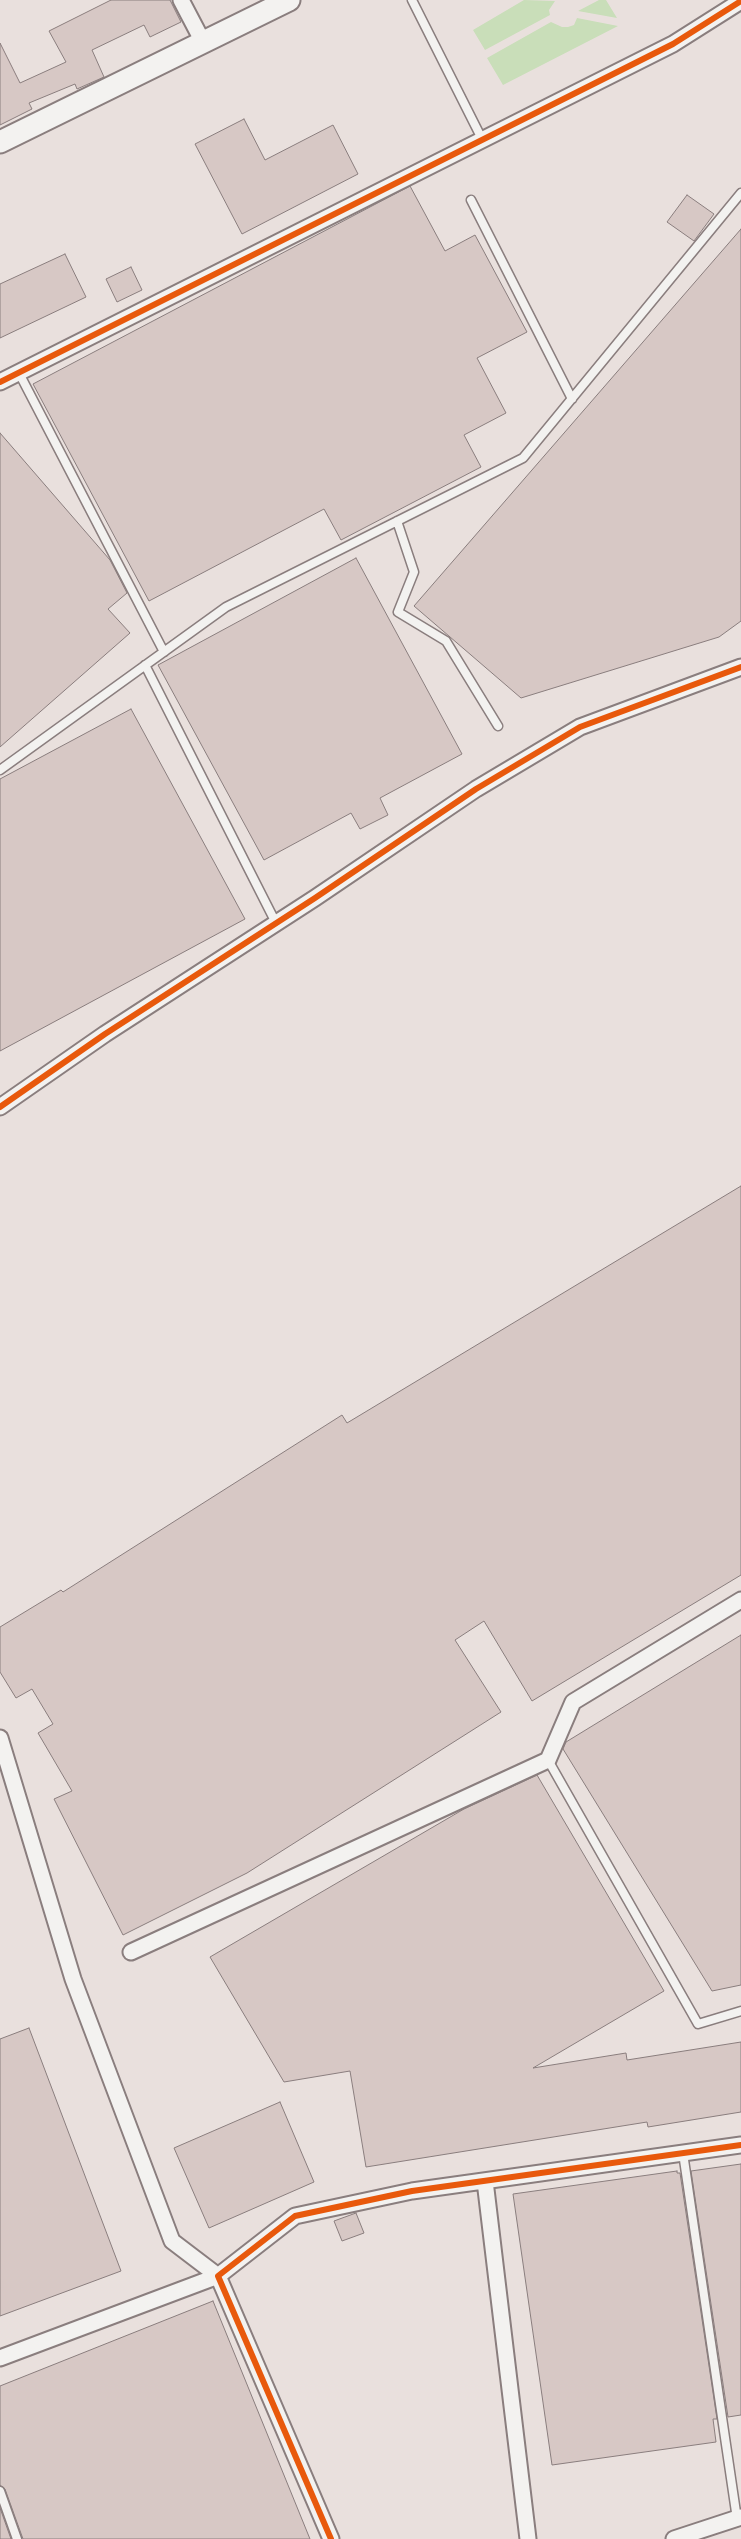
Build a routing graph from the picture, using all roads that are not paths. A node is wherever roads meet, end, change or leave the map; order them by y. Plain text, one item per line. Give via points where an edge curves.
1 (182, 0) edge
2 (289, 0) edge
3 (412, 0) edge
4 (741, 1) edge
5 (203, 42) junction
6 (482, 139) junction
7 (0, 142) edge
8 (741, 193) edge
9 (471, 200) dead end
10 (19, 373) junction
11 (0, 382) edge
12 (572, 399) junction
13 (397, 521) junction
14 (164, 652) junction
15 (145, 665) junction
16 (741, 666) edge
17 (498, 726) dead end
18 (0, 770) edge
19 (276, 923) junction
20 (0, 1108) edge
21 (741, 1600) edge
22 (0, 1738) edge
23 (548, 1760) junction
24 (130, 1952) dead end
25 (741, 2011) edge
26 (741, 2145) edge
27 (683, 2153) junction
28 (486, 2181) junction
29 (218, 2276) junction
30 (0, 2358) edge
31 (0, 2491) edge
32 (739, 2518) edge
33 (17, 2539) edge
34 (331, 2539) edge
35 (528, 2539) edge
36 (674, 2539) edge

1 - 5 street
2 - 5 street
3 - 6 lane
4 - 6 street via 673,44
5 - 7 street
6 - 10 street
8 - 12 lane
9 - 12 lane
10 - 11 street
10 - 14 lane
12 - 13 lane via 523,458
13 - 14 lane via 226,607
13 - 17 lane via 414,572 398,612 446,641
14 - 15 lane
15 - 18 lane
15 - 19 lane
16 - 19 street via 580,727 476,789
19 - 20 street via 105,1034
21 - 23 street via 573,1702
22 - 29 street via 73,1979 172,2241
23 - 24 street
23 - 25 lane via 698,2024
26 - 27 street
27 - 28 street
27 - 32 lane
28 - 29 street via 412,2191 295,2216
28 - 35 street
29 - 30 street
29 - 34 street
31 - 33 lane
32 - 36 street

